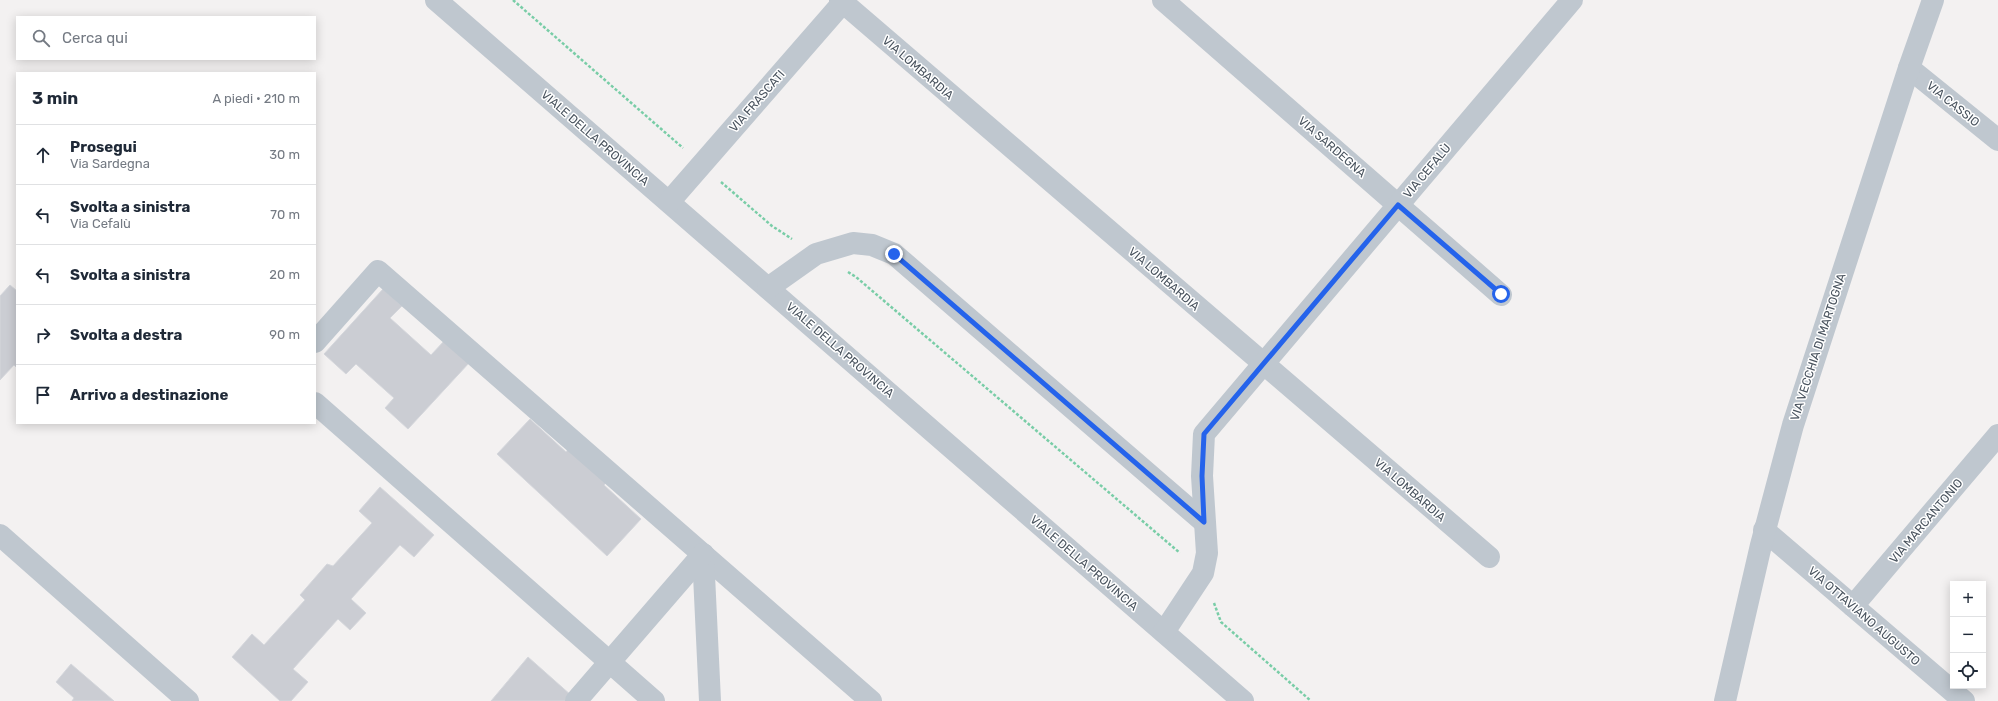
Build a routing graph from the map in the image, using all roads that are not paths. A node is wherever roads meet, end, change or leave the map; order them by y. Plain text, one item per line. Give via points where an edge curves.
1 (436, 0) edge
2 (1163, 0) edge
3 (1572, 0) edge
4 (1933, 0) edge
5 (843, 1) edge
6 (1909, 68) junction
7 (1998, 140) edge
8 (669, 202) junction
9 (1398, 205) junction
10 (768, 288) junction
11 (1501, 294) dead end
12 (316, 341) edge
13 (1264, 364) junction
14 (316, 404) edge
15 (1998, 435) edge
16 (1204, 522) junction
17 (1764, 530) junction
18 (0, 535) edge
19 (703, 554) junction
20 (1489, 558) dead end
21 (1853, 606) junction
22 (1164, 632) junction
23 (610, 662) junction
24 (188, 701) edge
25 (576, 701) edge
26 (654, 701) edge
27 (710, 701) edge
28 (871, 701) edge
29 (1242, 701) edge
30 (1725, 701) edge
31 (1964, 701) edge

1 - 8 street, VIALE DELLA PROVINCIA
2 - 9 street, VIA SARDEGNA
3 - 9 street, VIA CEFALÙ
4 - 6 street, VIA VECCHIA DI MARTOGNA
5 - 8 street, VIA FRASCATI
5 - 13 street, VIA LOMBARDIA
6 - 7 street, VIA CASSIO
6 - 17 street, VIA VECCHIA DI MARTOGNA via 1792,424
8 - 10 street, VIALE DELLA PROVINCIA
9 - 11 street, VIA SARDEGNA
9 - 13 street, VIA CEFALÙ
10 - 16 street via 816,254 853,243 872,246 894,254
10 - 22 street, VIALE DELLA PROVINCIA
12 - 19 street via 378,271
13 - 16 street, VIA CEFALÙ via 1204,434
13 - 20 street, VIA LOMBARDIA
14 - 23 street
15 - 21 street, VIA MARCANTONIO
16 - 22 street via 1206,553 1203,573
17 - 21 street, VIA OTTAVIANO AUGUSTO
17 - 30 street, VIA VECCHIA DI MARTOGNA
18 - 24 street
19 - 23 street
19 - 27 street
19 - 28 street
21 - 31 street, VIA OTTAVIANO AUGUSTO
22 - 29 street, VIALE DELLA PROVINCIA
23 - 25 street
23 - 26 street

